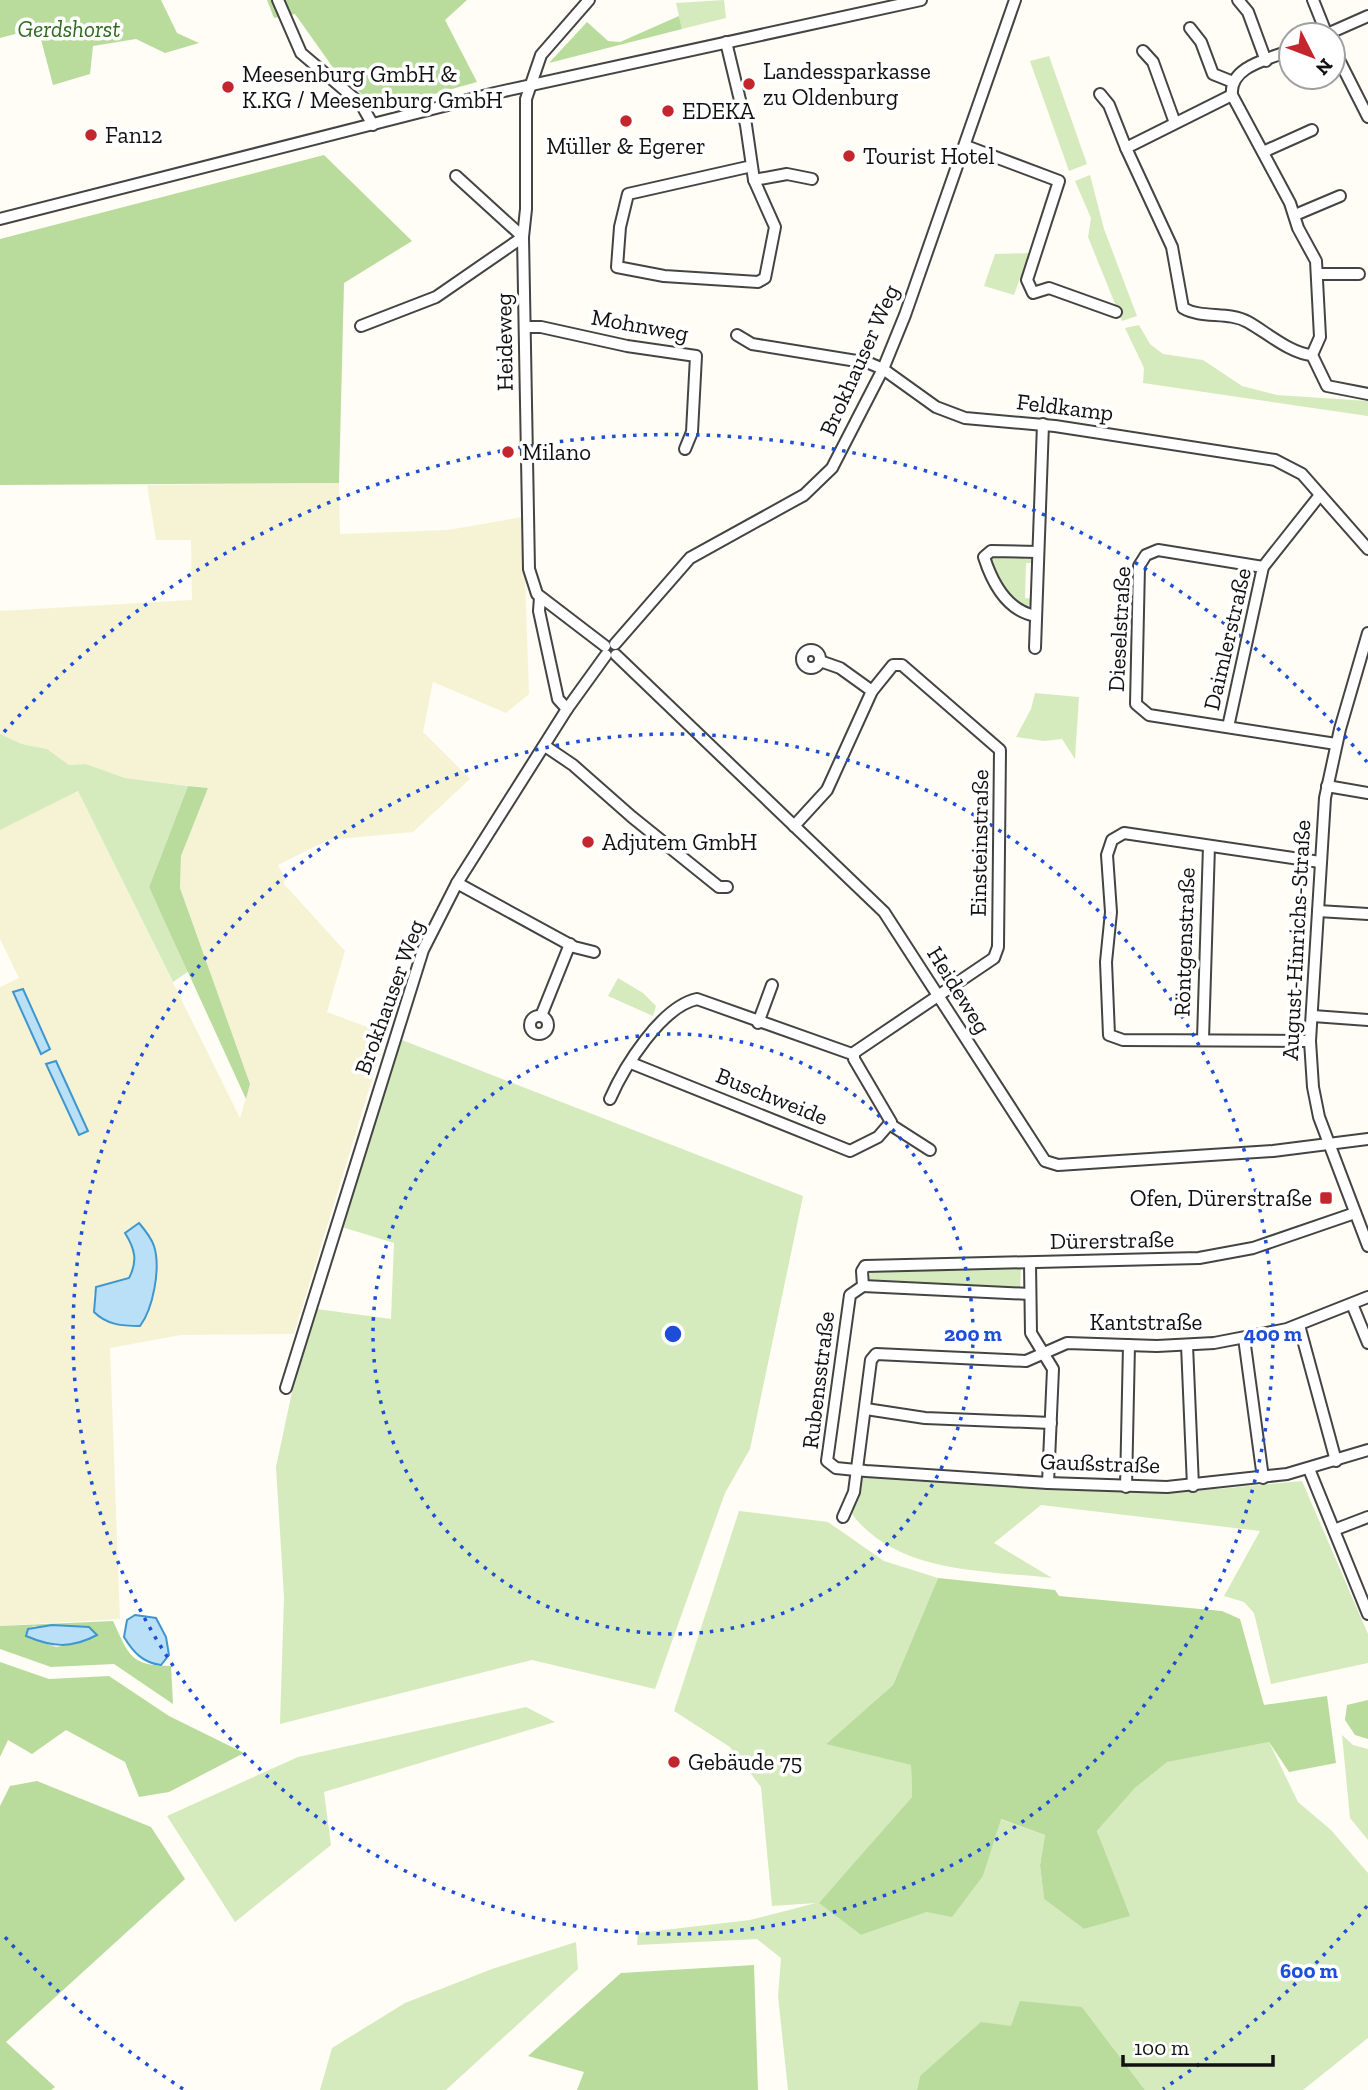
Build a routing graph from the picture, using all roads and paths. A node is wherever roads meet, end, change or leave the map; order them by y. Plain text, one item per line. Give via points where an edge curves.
1 (278, 0) edge
2 (589, 0) edge
3 (920, 0) edge
4 (1015, 0) edge
5 (1238, 0) edge
6 (1313, 0) edge
7 (1368, 16) edge
8 (1321, 21) edge
9 (1347, 26) edge
10 (1190, 28) dead end
11 (726, 42) junction
12 (1143, 51) dead end
13 (1277, 56) edge
14 (1266, 61) junction
15 (1347, 76) edge
16 (1233, 82) junction
17 (530, 85) junction
18 (1100, 94) dead end
19 (1232, 95) junction
20 (1368, 117) edge
21 (1175, 123) junction
22 (373, 125) junction
23 (1312, 130) dead end
24 (966, 146) junction
25 (1126, 148) junction
26 (1264, 152) junction
27 (751, 166) junction
28 (456, 176) dead end
29 (812, 179) dead end
30 (754, 180) junction
31 (1340, 196) dead end
32 (1295, 215) junction
33 (0, 219) edge
34 (523, 237) junction
35 (1317, 274) junction
36 (1359, 274) dead end
37 (1116, 312) dead end
38 (361, 326) dead end
39 (525, 327) junction
40 (737, 335) dead end
41 (1312, 355) junction
42 (883, 369) junction
43 (1368, 394) edge
44 (1043, 425) junction
45 (685, 449) dead end
46 (1320, 495) junction
47 (1368, 550) edge
48 (1038, 552) junction
49 (1263, 567) junction
50 (540, 597) junction
51 (1036, 616) junction
52 (1368, 633) edge
53 (1035, 648) dead end
54 (610, 650) junction
55 (820, 661) dead end
56 (872, 691) junction
57 (567, 709) junction
58 (1228, 727) junction
59 (1336, 744) junction
60 (545, 746) junction
61 (1327, 786) junction
62 (1368, 793) edge
63 (794, 826) junction
64 (1209, 846) junction
65 (1320, 863) junction
66 (457, 883) junction
67 (727, 887) dead end
68 (1318, 911) junction
69 (1368, 914) edge
70 (570, 944) junction
71 (594, 952) dead end
72 (772, 985) dead end
73 (938, 996) junction
74 (541, 1016) dead end
75 (1313, 1016) junction
76 (1368, 1020) edge
77 (758, 1023) junction
78 (1203, 1040) junction
79 (1310, 1041) junction
80 (854, 1053) junction
81 (631, 1063) junction
82 (610, 1099) dead end
83 (891, 1125) junction
84 (1368, 1139) edge
85 (1329, 1144) junction
86 (930, 1150) dead end
87 (1355, 1213) junction
88 (1368, 1245) edge
89 (1030, 1263) junction
90 (863, 1268) joint
91 (863, 1286) junction
92 (1030, 1294) junction
93 (1368, 1297) edge
94 (1352, 1304) junction
95 (1299, 1325) junction
96 (1244, 1338) junction
97 (1368, 1343) edge
98 (1129, 1345) junction
99 (1187, 1345) junction
100 (1044, 1352) junction
101 (286, 1388) dead end
102 (866, 1409) junction
103 (1051, 1423) junction
104 (1368, 1450) edge
105 (1336, 1461) junction
106 (829, 1464) joint
107 (1310, 1469) junction
108 (856, 1471) junction
109 (1263, 1478) junction
110 (1048, 1483) junction
111 (1193, 1486) junction
112 (1126, 1487) junction
113 (843, 1517) dead end
114 (1368, 1517) edge
115 (1334, 1530) junction
116 (1363, 1589) edge
117 (1368, 1614) edge

1 - 22 street via 301,53 361,104
2 - 17 street, Heideweg via 541,55
3 - 11 street
4 - 24 street, Brokhauser Weg
5 - 14 street via 1248,12
6 - 8 street
7 - 9 street
10 - 16 street via 1201,42 1213,74
11 - 17 street
11 - 27 street
12 - 21 street via 1153,62
13 - 14 street
14 - 16 street via 1240,72
15 - 20 street
16 - 19 street
17 - 22 street
17 - 34 street, Heideweg
18 - 25 street
19 - 21 street
19 - 26 street
21 - 25 street
22 - 33 street
23 - 26 street
24 - 37 street via 1059,181 1027,280 1032,293 1049,288
24 - 42 street, Brokhauser Weg
25 - 41 street via 1172,247 1183,307 1246,321
26 - 32 street
27 - 30 street
27 - 30 street via 628,194 617,267 664,276 762,281 775,227
28 - 34 street
29 - 30 street via 787,174
31 - 32 street
32 - 35 street via 1316,261
34 - 38 street via 436,297
34 - 39 street, Heideweg
35 - 36 street
35 - 41 street via 1320,337
39 - 45 street, Mohnweg via 696,356 692,432
39 - 50 street, Heideweg via 529,569
40 - 42 street, Feldkamp via 752,344
41 - 43 street via 1327,386
42 - 44 street, Feldkamp via 955,415
42 - 54 street, Brokhauser Weg via 822,481 690,558
44 - 46 street, Feldkamp via 1265,457 1298,471
44 - 48 street
46 - 47 street, Feldkamp
46 - 49 street, Daimlerstraße
48 - 51 street
48 - 51 street via 991,551 984,557 995,588 1023,612
49 - 58 street, Daimlerstraße
49 - 58 street, Dieselstraße via 1158,550 1146,555 1139,566 1136,704 1149,715
50 - 54 street, Heideweg
50 - 57 street, Heideweg via 558,699
51 - 53 street
52 - 59 street, August-Hinrichs-Straße
54 - 57 street, Brokhauser Weg
54 - 63 street, Heideweg
55 - 56 street
56 - 63 street, Einsteinstraße via 827,790
56 - 73 street, Einsteinstraße via 891,666 900,664 1000,750 997,953 988,964
57 - 60 street, Brokhauser Weg
58 - 59 street, Dieselstraße
59 - 61 street, August-Hinrichs-Straße
60 - 66 street, Brokhauser Weg
60 - 67 street via 719,887
61 - 62 street
61 - 65 street, August-Hinrichs-Straße
63 - 73 street, Heideweg via 880,908
64 - 65 street
64 - 78 street, Röntgenstraße
64 - 78 street via 1121,833 1112,840 1107,855 1111,895 1107,1032 1123,1040
65 - 68 street, August-Hinrichs-Straße
66 - 70 street
66 - 101 street, Brokhauser Weg via 423,950
68 - 69 street
68 - 75 street, August-Hinrichs-Straße
70 - 71 street
70 - 74 street
72 - 77 street
73 - 80 street
73 - 85 street, Heideweg via 1037,1153 1048,1163
75 - 76 street
75 - 79 street, August-Hinrichs-Straße
77 - 80 street
77 - 81 street via 697,999 685,1002 634,1053
78 - 79 street
79 - 85 street, August-Hinrichs-Straße via 1314,1095
80 - 83 street
81 - 82 street
81 - 83 street, Buschweide via 850,1151
83 - 86 street
84 - 85 street
85 - 87 street, August-Hinrichs-Straße
87 - 88 street, August-Hinrichs-Straße
87 - 89 street, Dürerstraße via 1253,1248 1199,1258
89 - 90 street, Dürerstraße
89 - 92 street
90 - 91 street, Rubensstraße
91 - 92 street
91 - 106 street, Rubensstraße via 850,1295
92 - 100 street via 1031,1334
93 - 94 street, Kantstraße
94 - 95 street, Kantstraße
94 - 97 street
95 - 96 street, Kantstraße
95 - 105 street
96 - 99 street, Kantstraße
96 - 109 street
98 - 99 street, Kantstraße
98 - 100 street, Kantstraße via 1068,1343
98 - 112 street
99 - 111 street
100 - 102 street, Kantstraße via 1026,1361 876,1354 871,1360
100 - 103 street via 1053,1369
102 - 103 street via 925,1418
102 - 108 street
103 - 110 street
104 - 105 street, Gaußstraße
105 - 107 street, Gaußstraße
106 - 108 street, Gaußstraße
107 - 109 street, Gaußstraße
107 - 115 street
108 - 110 street, Gaußstraße
108 - 113 street via 854,1492
109 - 111 street, Gaußstraße
110 - 112 street, Gaußstraße
111 - 112 street, Gaußstraße
114 - 115 street
115 - 116 street
116 - 117 street

